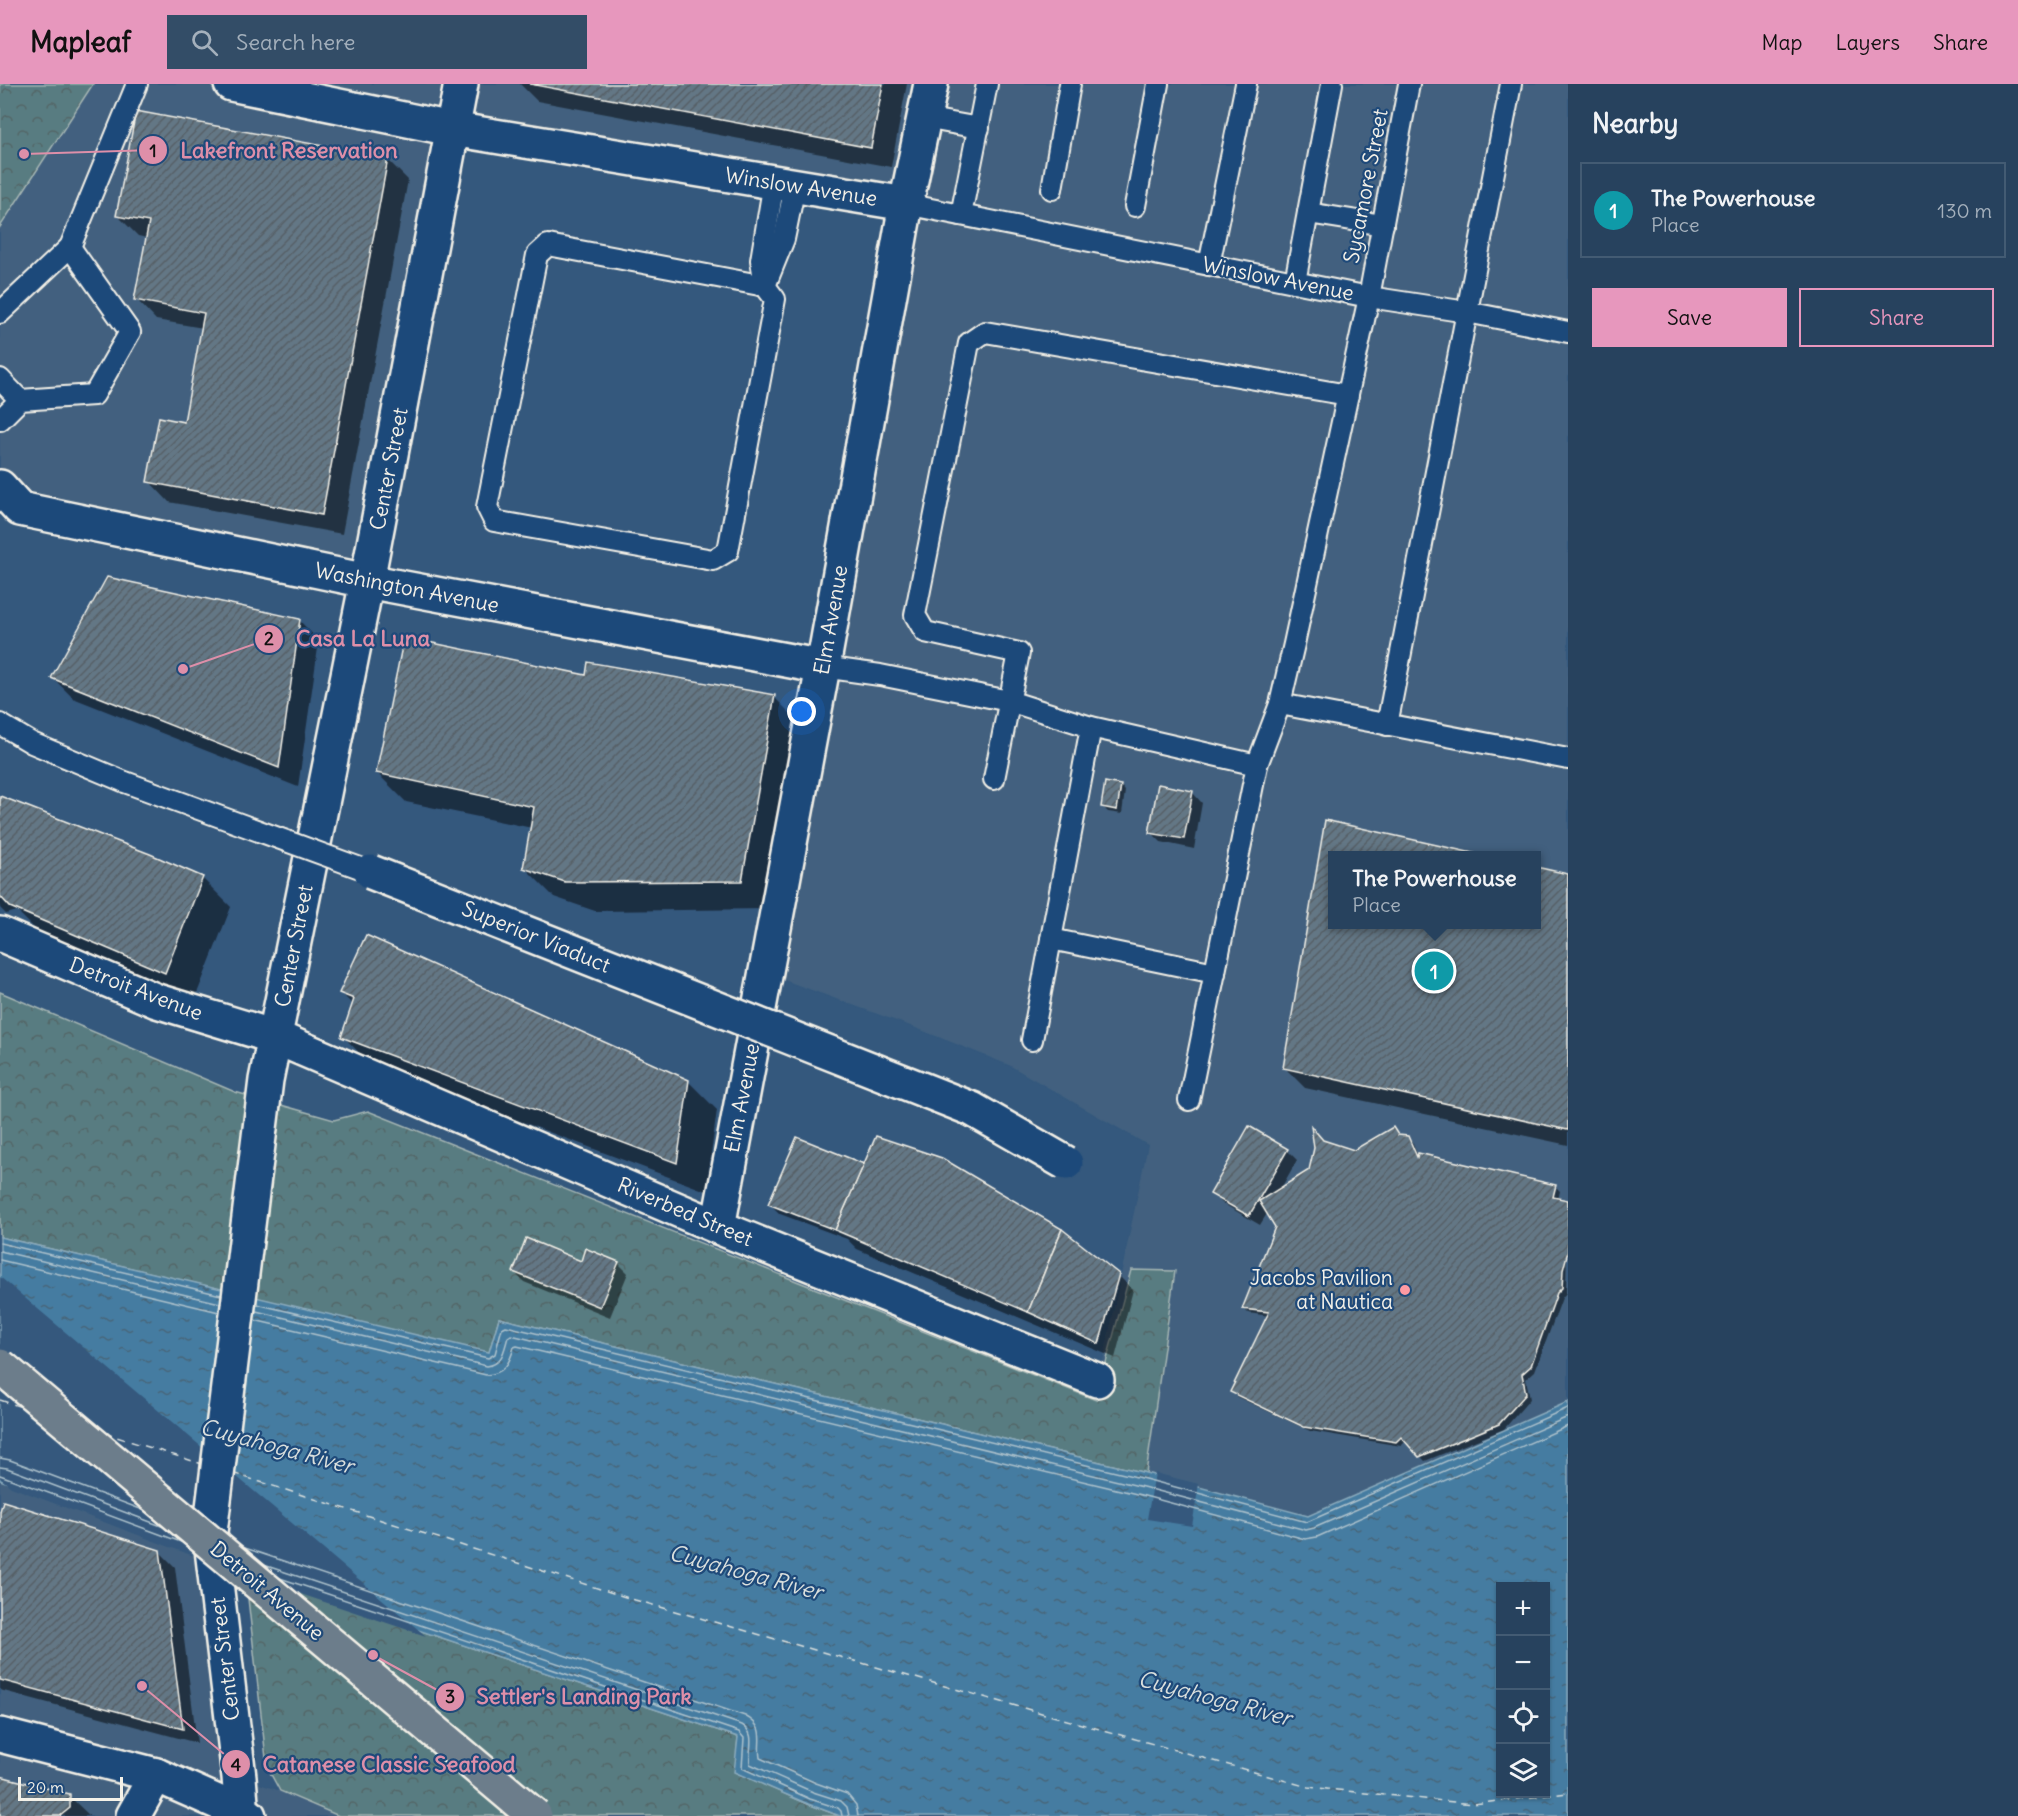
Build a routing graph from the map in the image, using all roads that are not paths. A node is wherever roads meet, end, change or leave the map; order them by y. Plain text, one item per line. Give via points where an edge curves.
1 (137, 84) edge
2 (231, 84) edge
3 (461, 84) edge
4 (931, 84) edge
5 (987, 84) edge
6 (1070, 84) edge
7 (1158, 84) edge
8 (1246, 84) edge
9 (1332, 84) edge
10 (1409, 84) edge
11 (1511, 84) edge
12 (924, 118) junction
13 (979, 128) junction
14 (453, 129) junction
15 (784, 184) junction
16 (1052, 189) dead end
17 (906, 204) junction
18 (1135, 206) dead end
19 (1308, 213) junction
20 (961, 215) junction
21 (1383, 225) junction
22 (70, 248) junction
23 (1209, 265) junction
24 (1295, 282) junction
25 (765, 286) junction
26 (1369, 297) junction
27 (1467, 312) junction
28 (0, 313) edge
29 (1568, 332) edge
30 (0, 379) edge
31 (1348, 394) junction
32 (20, 400) junction
33 (0, 420) edge
34 (0, 487) edge
35 (368, 581) junction
36 (823, 667) junction
37 (1008, 701) junction
38 (1280, 704) junction
39 (0, 724) edge
40 (1387, 724) junction
41 (1091, 727) junction
42 (1568, 759) edge
43 (1257, 765) junction
44 (994, 779) dead end
45 (371, 872) joint
46 (0, 934) edge
47 (1051, 939) junction
48 (1215, 973) junction
49 (276, 1037) junction
50 (1032, 1040) dead end
51 (1189, 1100) dead end
52 (1066, 1163) dead end
53 (718, 1227) junction
54 (0, 1366) edge
55 (1097, 1380) dead end
56 (0, 1735) edge
57 (156, 1775) junction
58 (244, 1815) edge
59 (133, 1816) edge
60 (535, 1816) edge

1 - 22 lane
2 - 14 street, Winslow Avenue
3 - 14 street, Center Street
4 - 12 street, Elm Avenue
5 - 13 lane
6 - 16 lane
7 - 18 lane
8 - 23 lane
9 - 19 lane
10 - 21 lane, Sycamore Street
11 - 27 lane
12 - 13 lane
12 - 17 street, Elm Avenue
13 - 20 lane
14 - 15 street, Winslow Avenue
14 - 35 street, Center Street
15 - 17 street, Winslow Avenue
15 - 25 lane via 784,239
17 - 20 lane, Winslow Avenue
17 - 36 street, Elm Avenue
19 - 21 lane
19 - 24 lane
20 - 23 lane, Winslow Avenue
21 - 26 lane, Sycamore Street
22 - 28 lane
22 - 32 lane via 130,332 94,395
23 - 24 lane, Winslow Avenue
24 - 26 lane, Winslow Avenue
25 - 25 lane via 775,299 728,551 713,560 494,521 487,507 537,255 548,245
26 - 27 lane, Winslow Avenue
26 - 31 lane, Sycamore Street
27 - 29 lane, Winslow Avenue
27 - 40 lane
30 - 32 lane
31 - 37 lane via 985,332 969,343 915,615 925,632 1019,653
31 - 38 lane, Sycamore Street
32 - 33 lane
34 - 35 street, Washington Avenue via 20,509
35 - 36 street, Washington Avenue
35 - 49 street, Center Street
36 - 37 lane
36 - 53 street, Elm Avenue
37 - 41 lane
37 - 44 lane
38 - 40 lane
38 - 43 lane, Sycamore Street
39 - 45 lane, Superior Viaduct, bridge via 32,743 125,782
40 - 42 lane
41 - 43 lane
41 - 47 lane
43 - 48 lane, Sycamore Street
45 - 52 street, Superior Viaduct, bridge via 972,1109
46 - 49 street, Detroit Avenue via 157,1001
47 - 48 lane
47 - 50 lane
48 - 51 lane, Sycamore Street
49 - 53 street, Riverbed Street
49 - 58 street, Center Street via 266,1080 210,1532
53 - 55 street, Riverbed Street
54 - 60 main road, Detroit Avenue, bridge
56 - 57 street
57 - 58 street
57 - 59 street

